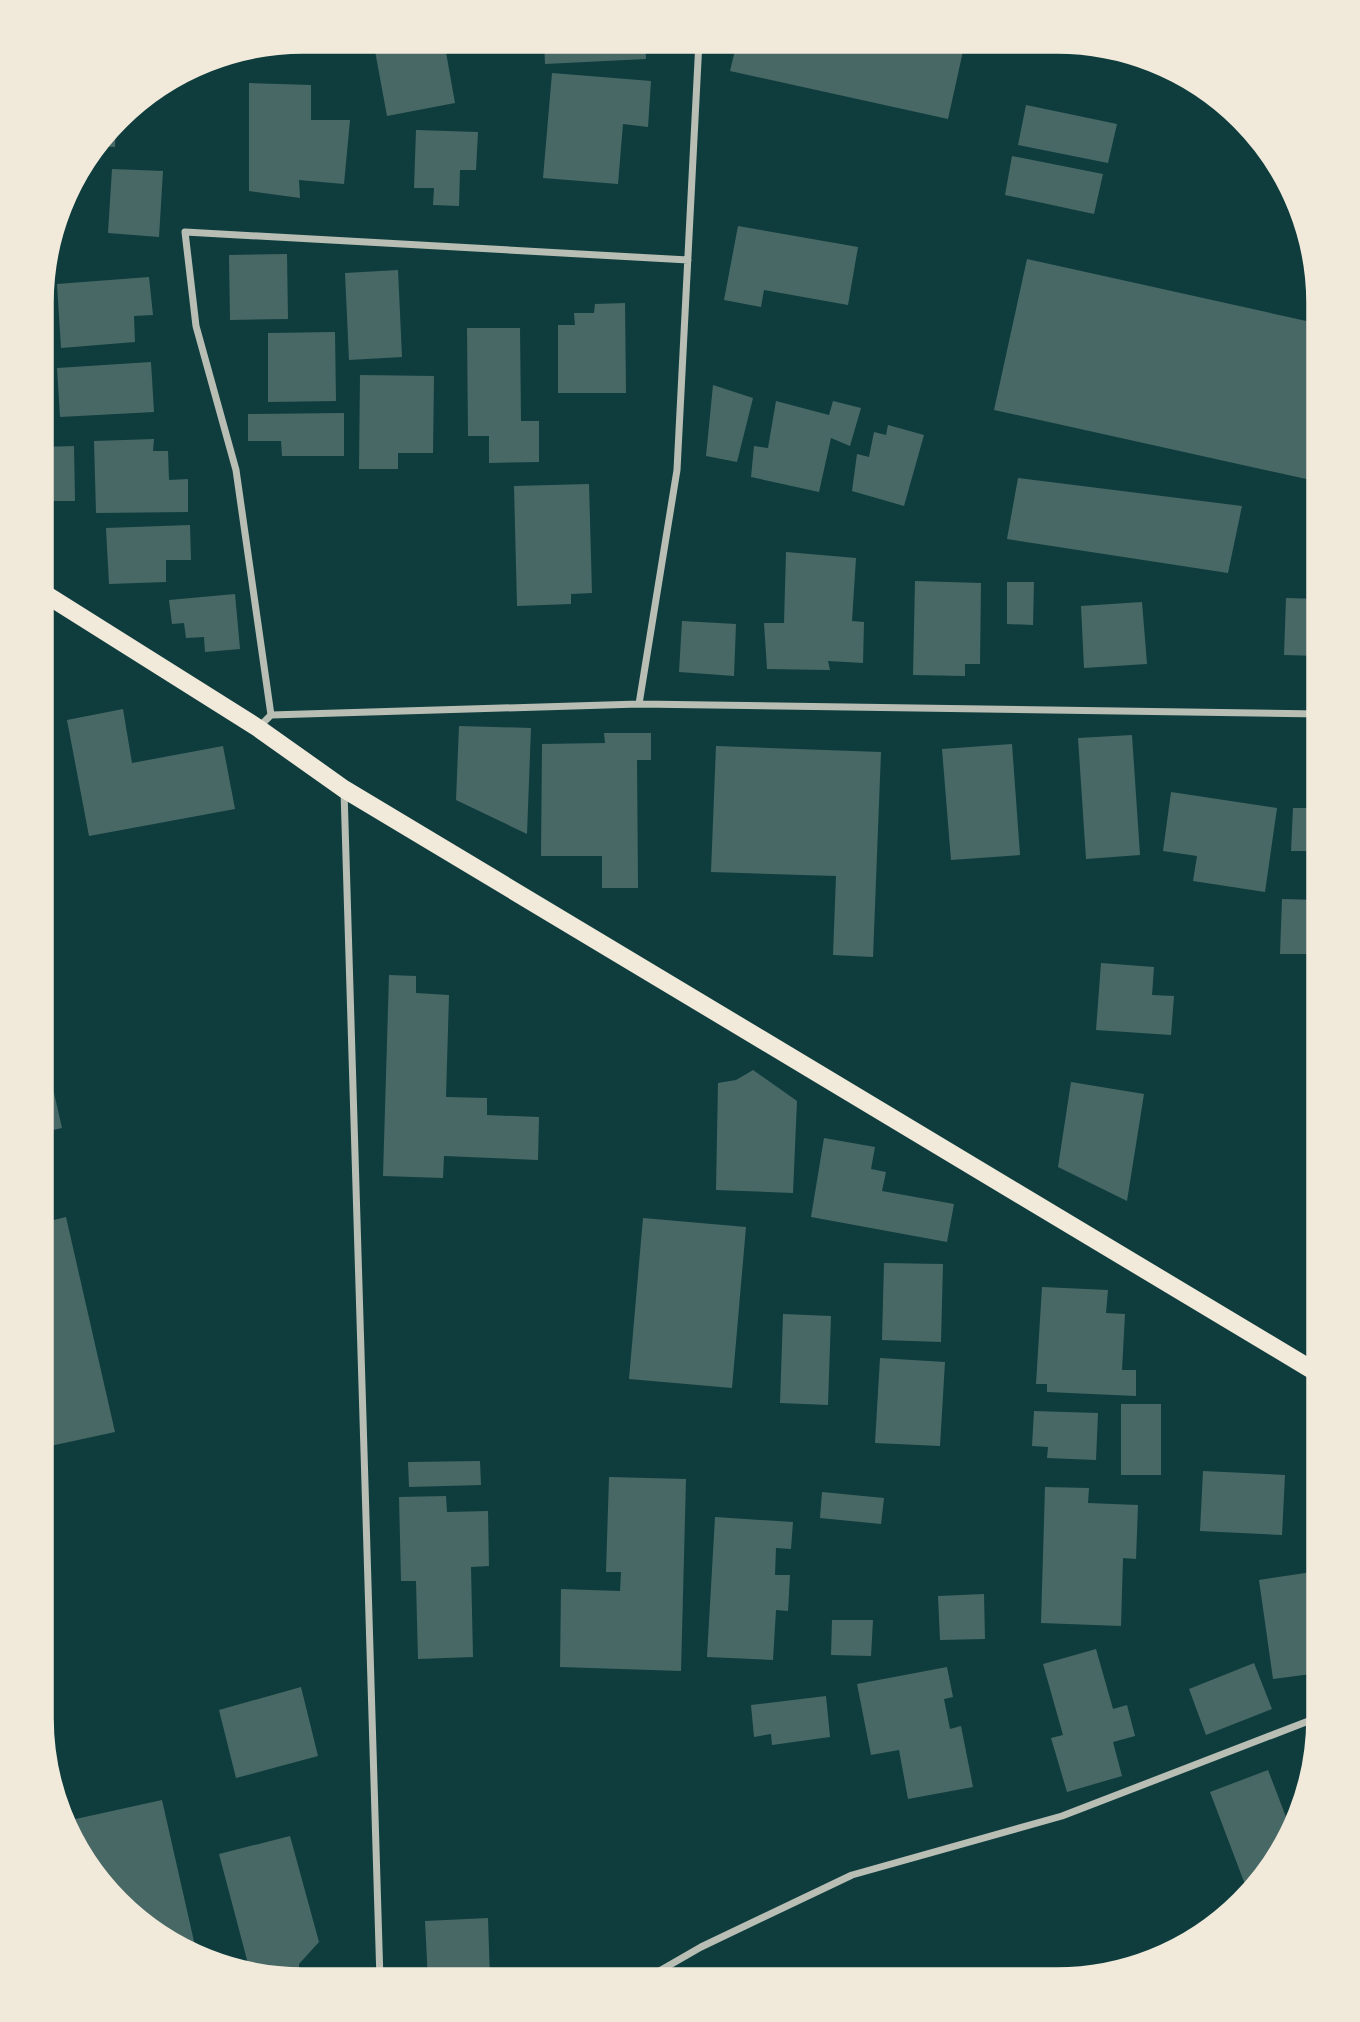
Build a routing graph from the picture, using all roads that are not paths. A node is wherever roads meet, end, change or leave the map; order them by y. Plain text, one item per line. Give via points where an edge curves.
1 (698, 52) edge
2 (688, 260) junction
3 (52, 598) edge
4 (639, 704) junction
5 (1308, 714) edge
6 (271, 715) junction
7 (258, 728) junction
8 (344, 789) junction
9 (1308, 1367) edge
10 (1308, 1721) edge
11 (380, 1969) edge
12 (663, 1969) edge

1 - 2 street
2 - 4 street via 677,470
2 - 6 street via 185,232 196,326 236,470
3 - 7 main road
4 - 5 street
4 - 6 street
6 - 7 street
7 - 8 main road
8 - 9 main road
8 - 11 street
10 - 12 street via 1062,1816 852,1875

